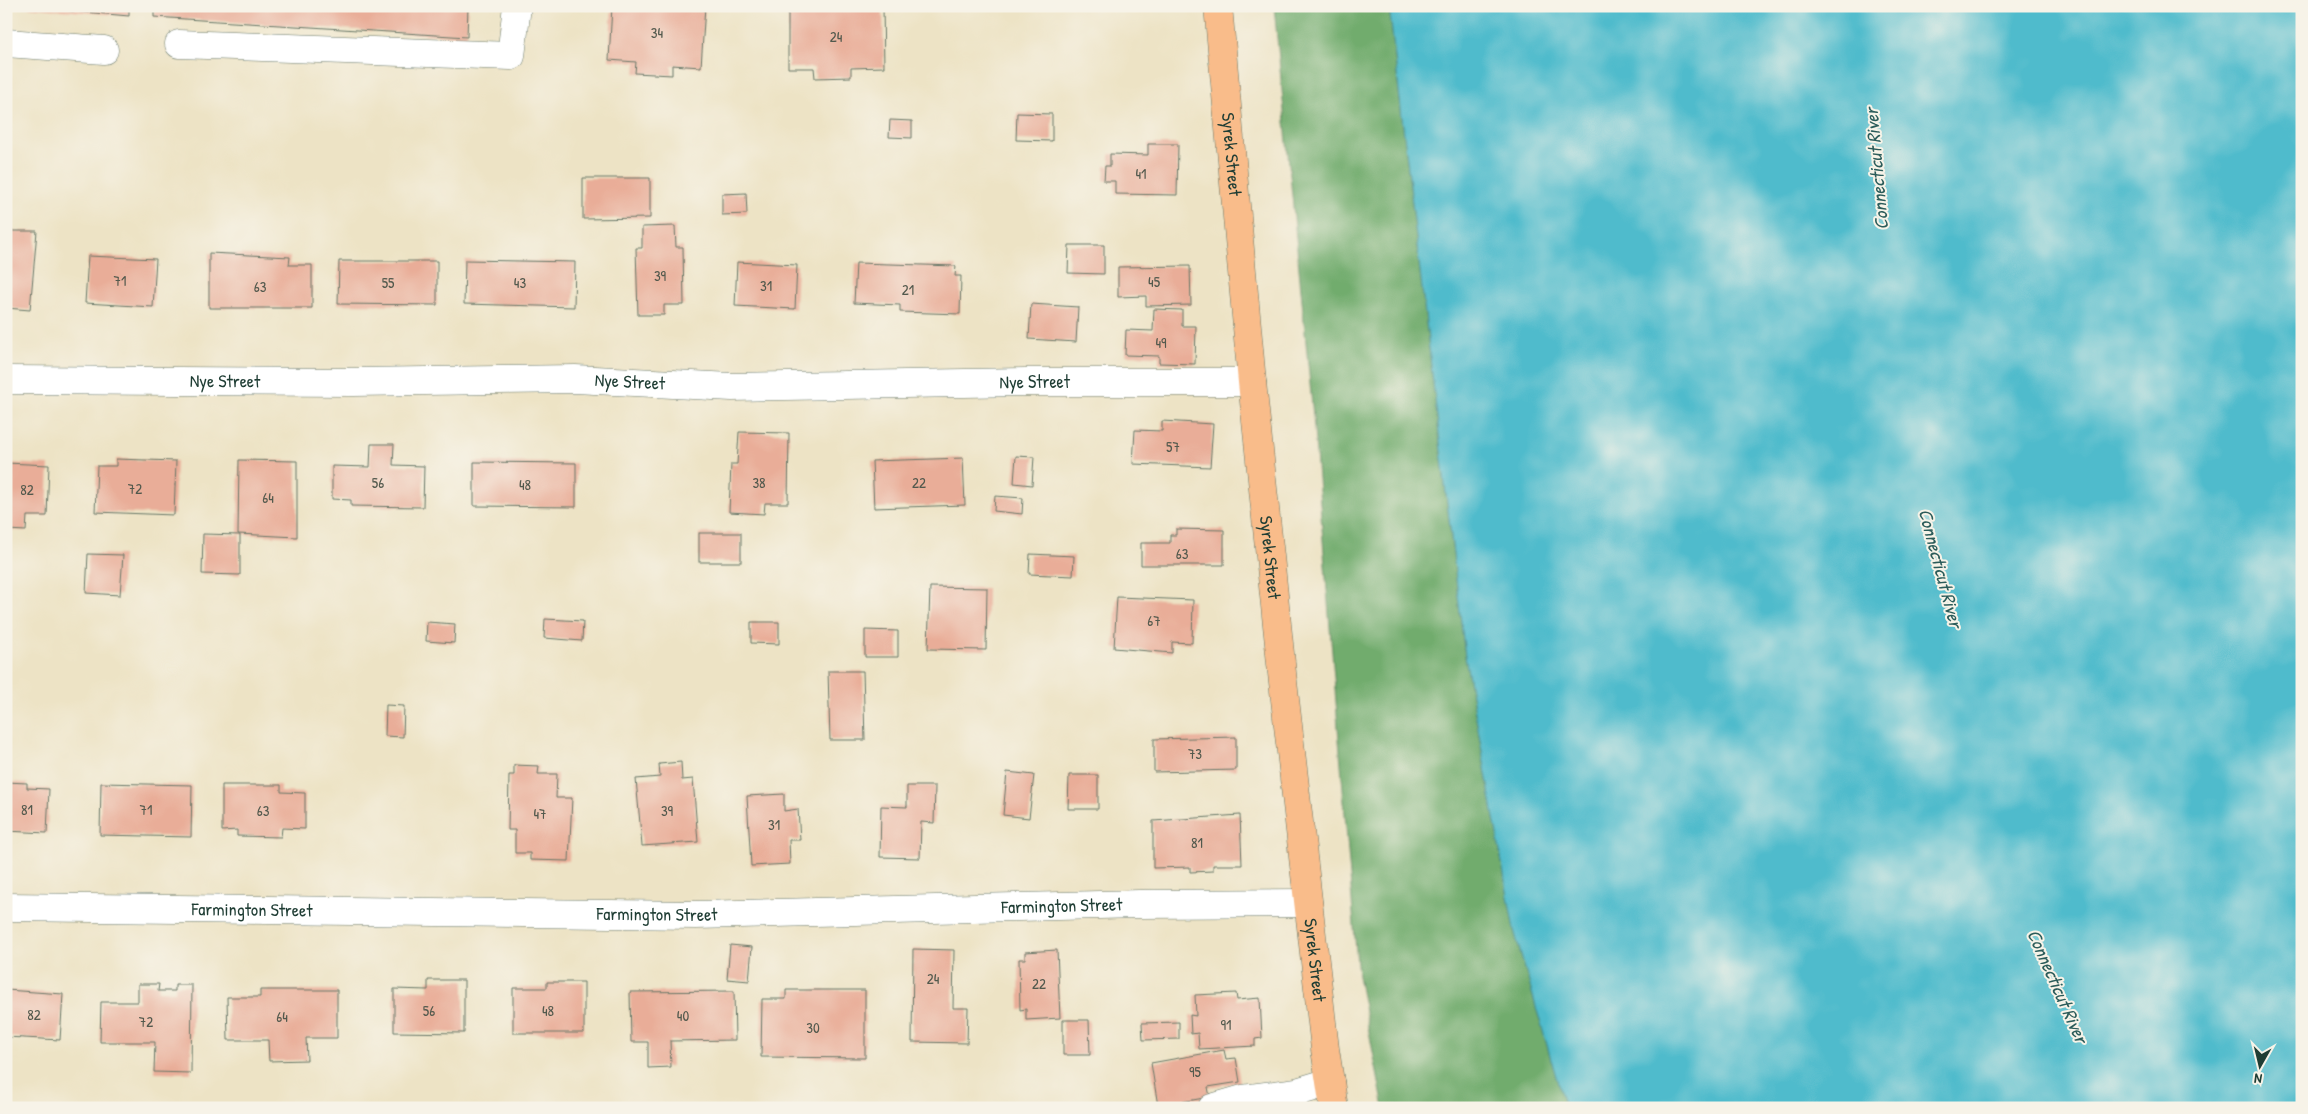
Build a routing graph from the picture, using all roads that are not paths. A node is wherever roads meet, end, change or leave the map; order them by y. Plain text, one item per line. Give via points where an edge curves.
1 (517, 6) edge
2 (1218, 6) edge
3 (6, 43) edge
4 (179, 44) dead end
5 (104, 50) dead end
6 (6, 380) edge
7 (1252, 382) junction
8 (1308, 904) junction
9 (6, 907) edge
10 (1332, 1095) edge
11 (1212, 1108) edge

1 - 4 street via 511,56
2 - 7 main road, Syrek Street
3 - 5 street
6 - 7 street, Nye Street via 354,382 575,379 732,387
7 - 8 main road, Syrek Street
8 - 9 street, Farmington Street via 1139,904 696,915
8 - 10 main road, Syrek Street
10 - 11 street via 1297,1092 1243,1098

